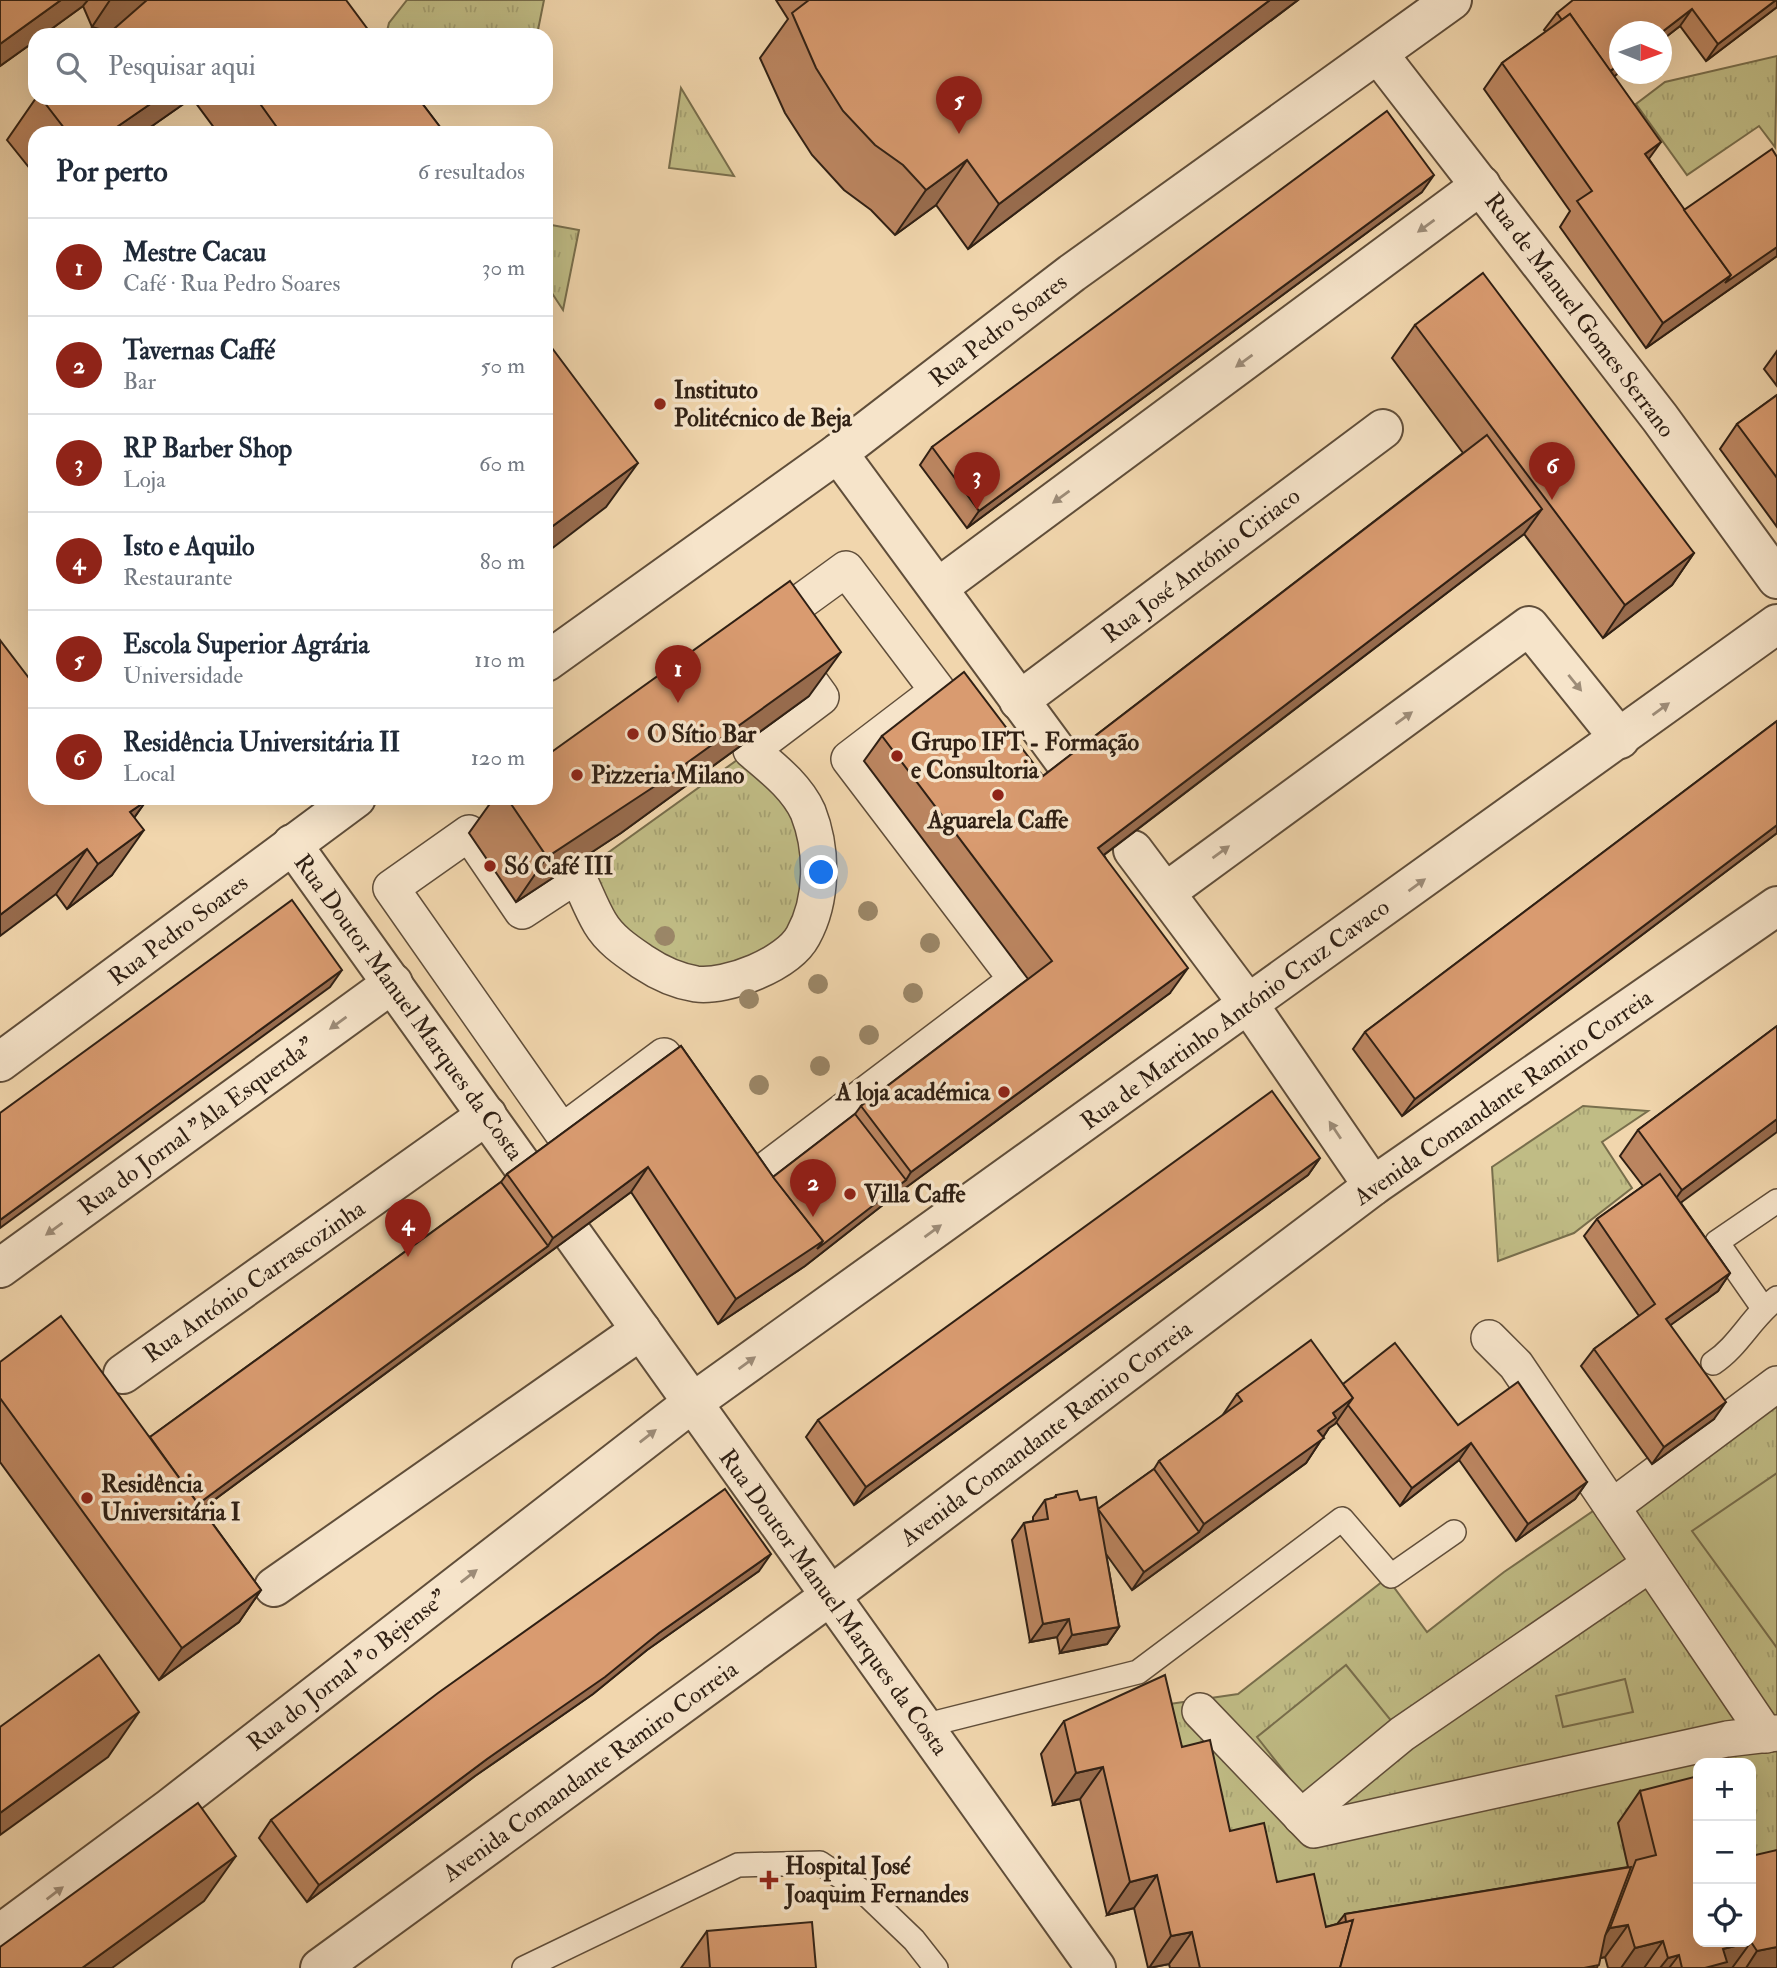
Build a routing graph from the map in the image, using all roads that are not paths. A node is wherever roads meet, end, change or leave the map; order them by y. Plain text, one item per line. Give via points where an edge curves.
1 (1452, 0) edge
2 (1379, 55) junction
3 (1481, 186) junction
4 (1383, 429) dead end
5 (838, 453) junction
6 (1777, 579) edge
7 (939, 587) junction
8 (1777, 624) edge
9 (553, 657) edge
10 (1019, 701) junction
11 (1620, 739) junction
12 (751, 750) joint
13 (1065, 762) edge
14 (346, 805) edge
15 (292, 844) junction
16 (1133, 850) edge
17 (1166, 892) junction
18 (1777, 906) edge
19 (393, 983) junction
20 (1249, 1005) junction
21 (0, 1062) edge
22 (487, 1115) junction
23 (526, 1171) edge
24 (1373, 1186) junction
25 (1777, 1201) edge
26 (573, 1235) edge
27 (0, 1268) edge
28 (1770, 1303) edge
29 (640, 1330) junction
30 (1489, 1338) dead end
31 (1713, 1363) dead end
32 (123, 1374) dead end
33 (1777, 1384) edge
34 (692, 1403) junction
35 (1612, 1507) junction
36 (1454, 1532) dead end
37 (1650, 1564) junction
38 (274, 1587) dead end
39 (830, 1596) junction
40 (1200, 1711) dead end
41 (923, 1726) junction
42 (1772, 1734) edge
43 (1301, 1817) junction
44 (0, 1934) edge
45 (320, 1968) edge
46 (524, 1968) edge
47 (936, 1968) edge
48 (1096, 1968) edge

1 - 2 street, Rua Pedro Soares
2 - 3 street, Rua de Manuel Gomes Serrano
2 - 5 street, Rua Pedro Soares via 1072,273
3 - 6 street, Rua de Manuel Gomes Serrano
3 -> 7 street
4 - 10 street, Rua José António Ciriaco
5 - 7 street
5 - 9 street, Rua Pedro Soares
7 - 10 street
11 -> 8 street, Rua de Martinho António Cruz Cavaco
10 - 13 street
17 -> 11 street via 1529,626
20 -> 11 street, Rua de Martinho António Cruz Cavaco
12 - 12 street via 821,697 769,625 846,569 938,691 849,759 1017,980 750,1182 664,1056 562,1132 391,888 469,833 523,911 577,875 600,924 621,947 659,973 698,984 738,978 779,962 803,937 819,892 807,811 786,779
14 - 15 street, Rua Pedro Soares
15 - 19 street, Rua Doutor Manuel Marques da Costa
15 - 21 street, Rua Pedro Soares
16 - 17 street
17 - 20 street
18 - 24 street, Avenida Comandante Ramiro Correia
19 - 22 street, Rua Doutor Manuel Marques da Costa
19 -> 27 street, Rua do Jornal "Ala Esquerda"
24 -> 20 street
34 -> 20 street, Rua de Martinho António Cruz Cavaco
22 - 23 street, Rua Doutor Manuel Marques da Costa
22 - 32 street, Rua António Carrascozinha
24 - 39 street, Avenida Comandante Ramiro Correia
25 - 28 lane via 1717,1242
26 - 29 street, Rua Doutor Manuel Marques da Costa
28 - 31 lane via 1727,1354
29 - 34 street, Rua Doutor Manuel Marques da Costa
29 - 38 street
30 - 35 street via 1516,1365
33 - 35 street
34 - 39 street, Rua Doutor Manuel Marques da Costa
44 -> 34 street, Rua do Jornal "o Bejense" via 170,1808
35 - 37 street
36 - 41 lane via 1391,1576 1342,1519 1138,1672
37 - 42 street
37 - 43 street via 1402,1734
39 - 41 street, Rua Doutor Manuel Marques da Costa
39 - 45 street, Avenida Comandante Ramiro Correia
40 - 43 street
41 - 48 street, Rua Doutor Manuel Marques da Costa
42 - 43 street via 1713,1742 1314,1830
46 - 47 lane via 738,1865 820,1863 865,1894 914,1940

